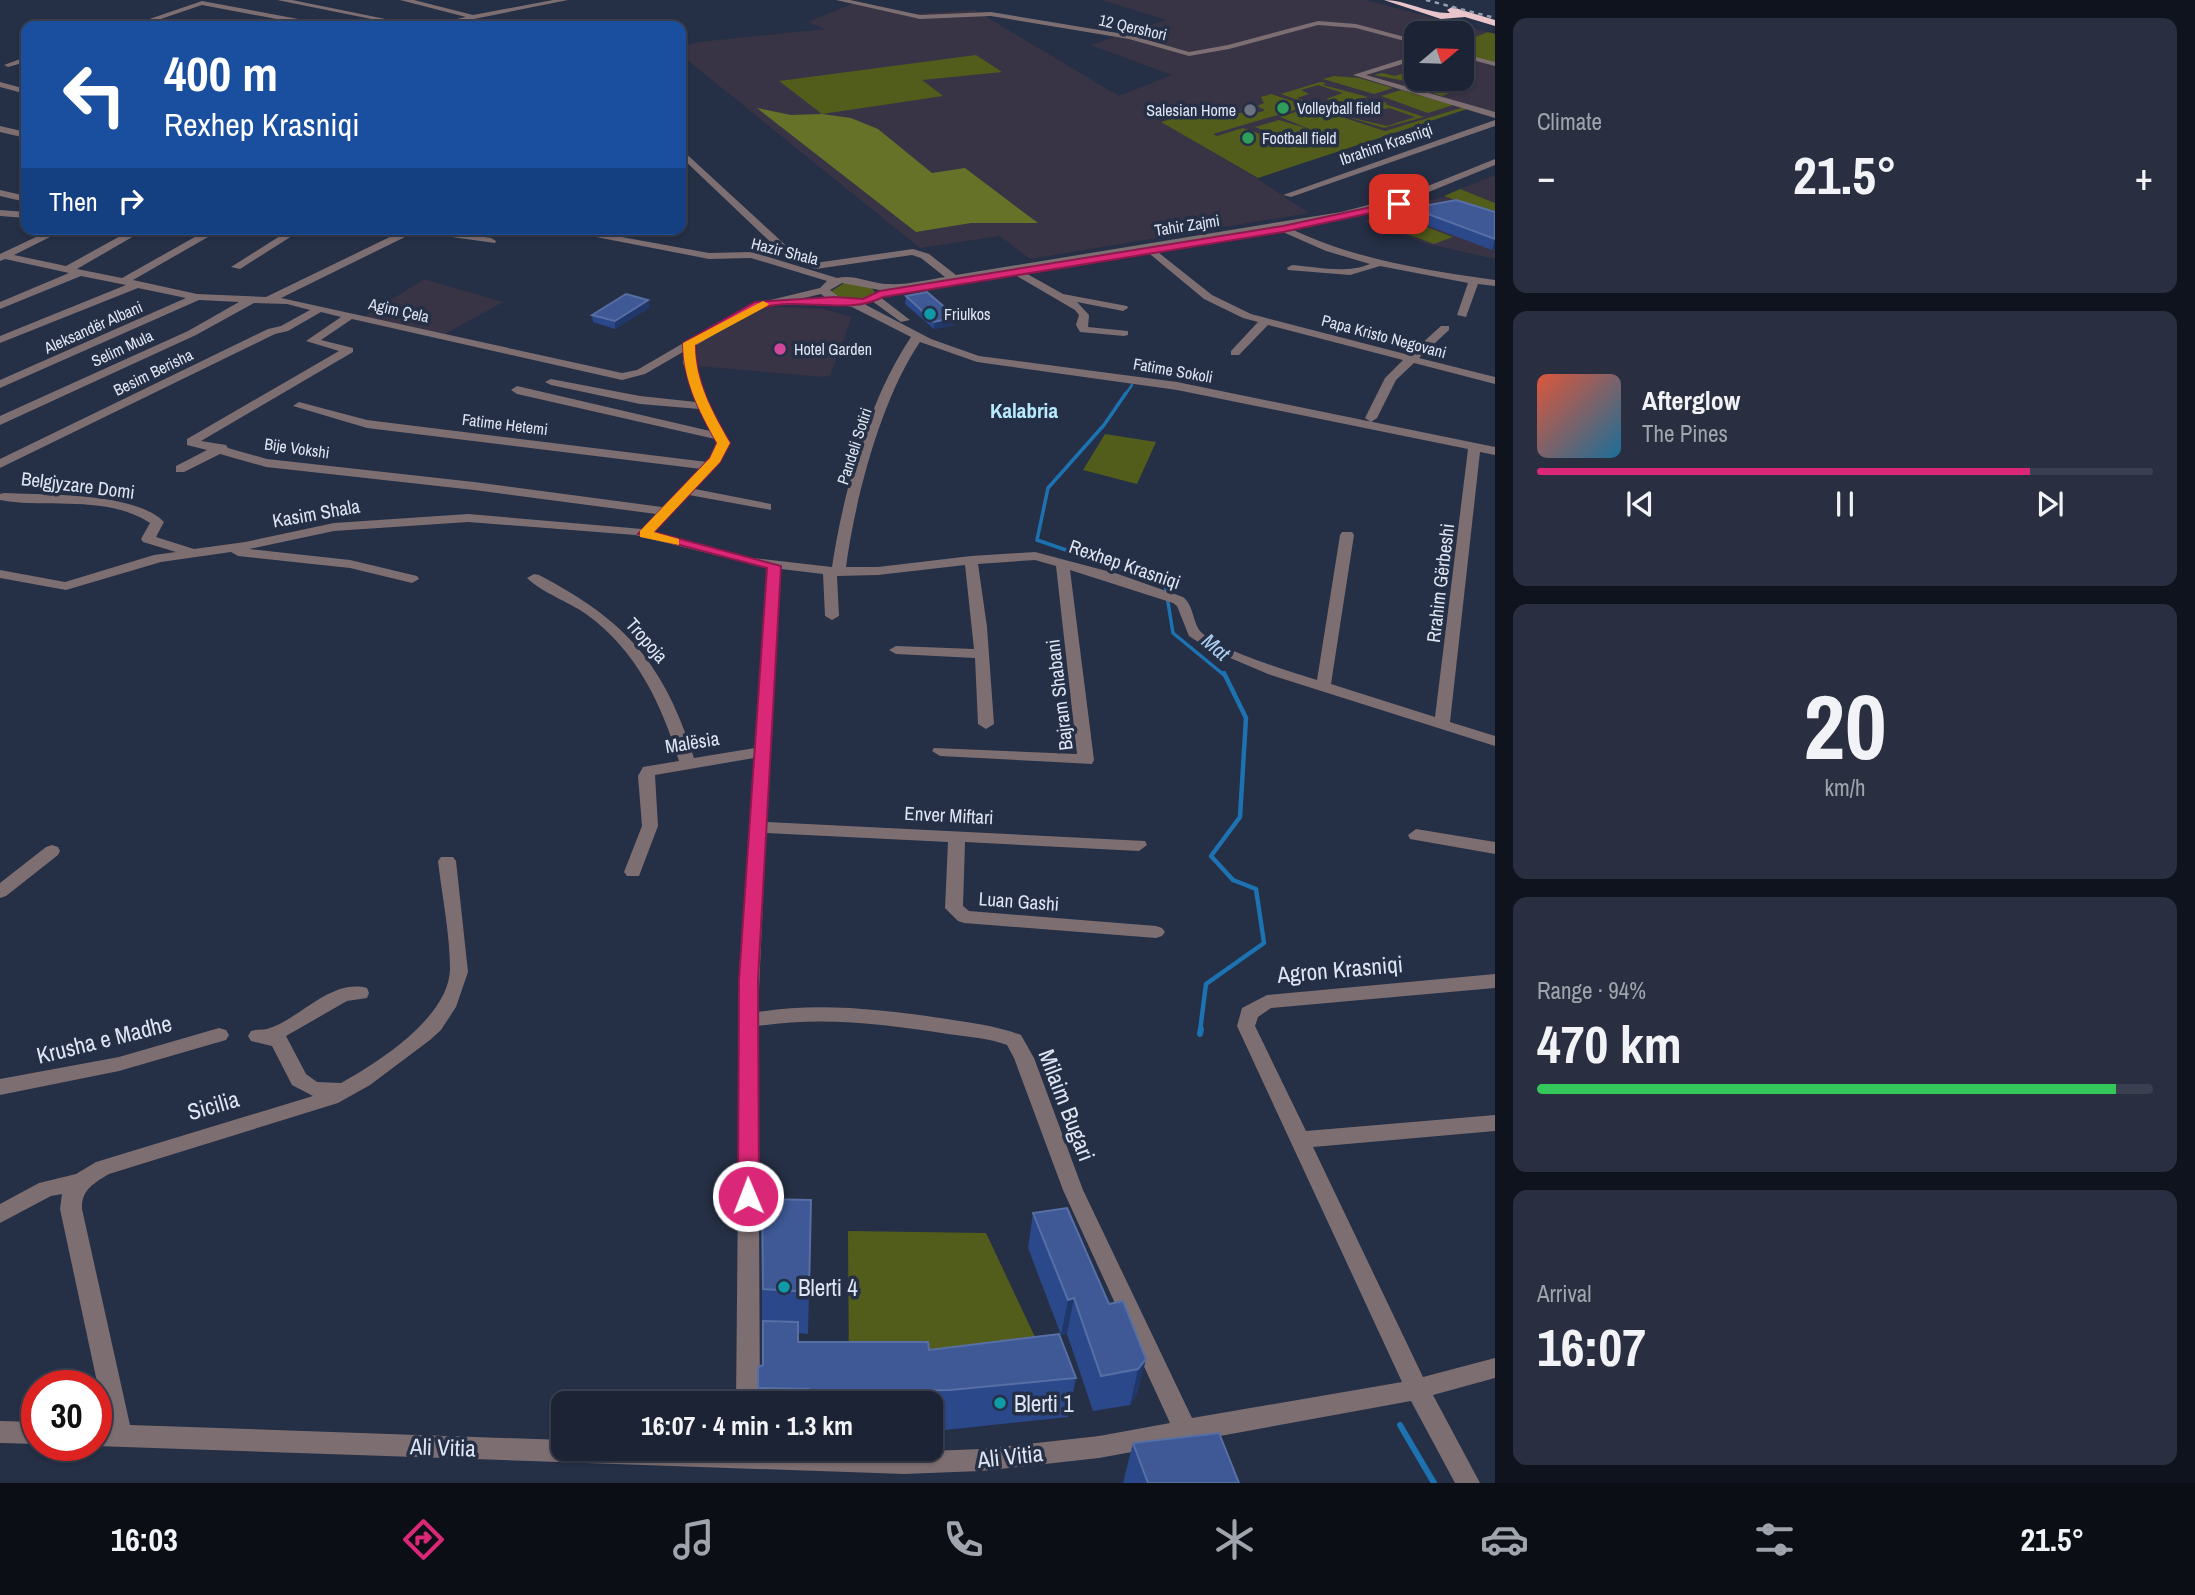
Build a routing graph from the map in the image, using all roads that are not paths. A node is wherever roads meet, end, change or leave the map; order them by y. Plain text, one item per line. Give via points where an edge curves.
1 (281, 0) edge
2 (332, 0) edge
3 (404, 0) edge
4 (550, 0) edge
5 (564, 0) edge
6 (840, 0) edge
7 (1389, 0) edge
8 (1406, 0) edge
9 (468, 4) dead end
10 (1437, 10) junction
11 (487, 12) junction
12 (472, 15) junction
13 (148, 21) edge
14 (297, 21) edge
15 (390, 21) edge
16 (420, 21) edge
17 (445, 21) edge
18 (448, 21) edge
19 (1495, 25) edge
20 (1404, 40) edge
21 (1474, 58) edge
22 (21, 61) edge
23 (1404, 61) edge
24 (1495, 64) edge
25 (8, 65) dead end
26 (0, 85) edge
27 (1404, 89) edge
28 (21, 91) edge
29 (1412, 91) edge
30 (1495, 115) edge
31 (1495, 123) edge
32 (0, 130) edge
33 (21, 134) edge
34 (686, 157) edge
35 (1495, 165) edge
36 (0, 193) edge
37 (1288, 195) dead end
38 (21, 198) edge
39 (0, 213) edge
40 (21, 215) edge
41 (1280, 228) junction
42 (48, 235) edge
43 (130, 235) edge
44 (206, 235) edge
45 (288, 235) edge
46 (401, 235) edge
47 (450, 235) edge
48 (593, 235) edge
49 (491, 241) dead end
50 (1150, 251) junction
51 (1, 257) edge
52 (1380, 262) junction
53 (816, 266) junction
54 (236, 267) dead end
55 (1292, 268) dead end
56 (65, 271) junction
57 (78, 273) junction
58 (1019, 273) junction
59 (954, 279) junction
60 (1474, 280) junction
61 (841, 281) junction
62 (122, 282) junction
63 (1495, 283) edge
64 (135, 285) junction
65 (824, 290) junction
66 (877, 293) junction
67 (1057, 296) junction
68 (197, 297) junction
69 (253, 299) junction
70 (270, 299) junction
71 (834, 300) junction
72 (771, 303) junction
73 (853, 303) junction
74 (0, 306) edge
75 (1123, 308) dead end
76 (319, 309) junction
77 (351, 315) junction
78 (1462, 315) dead end
79 (1265, 321) junction
80 (1445, 328) dead end
81 (1124, 333) dead end
82 (918, 336) junction
83 (0, 340) edge
84 (689, 343) junction
85 (1235, 353) dead end
86 (1408, 360) junction
87 (1495, 381) edge
88 (551, 382) dead end
89 (0, 384) edge
90 (517, 390) dead end
91 (299, 406) dead end
92 (703, 406) junction
93 (1371, 418) junction
94 (0, 421) edge
95 (718, 436) junction
96 (1495, 445) edge
97 (1474, 447) junction
98 (222, 448) junction
99 (1495, 451) edge
100 (0, 464) edge
101 (710, 466) junction
102 (180, 470) dead end
103 (686, 491) junction
104 (4, 496) dead end
105 (766, 508) dead end
106 (667, 512) junction
107 (644, 534) junction
108 (1347, 535) dead end
109 (222, 550) junction
110 (194, 552) junction
111 (971, 560) junction
112 (1062, 562) junction
113 (774, 566) junction
114 (834, 571) junction
115 (0, 574) edge
116 (534, 578) dead end
117 (412, 579) dead end
118 (832, 616) dead end
119 (896, 650) dead end
120 (982, 654) junction
121 (1323, 687) junction
122 (986, 724) dead end
123 (1442, 724) junction
124 (1495, 741) edge
125 (940, 751) dead end
126 (762, 752) junction
127 (688, 763) junction
128 (757, 827) junction
129 (1416, 835) dead end
130 (957, 836) junction
131 (1139, 845) dead end
132 (1495, 848) edge
133 (52, 851) dead end
134 (447, 861) dead end
135 (633, 872) dead end
136 (0, 892) edge
137 (1156, 932) dead end
138 (1495, 981) edge
139 (360, 993) dead end
140 (749, 1021) junction
141 (219, 1035) dead end
142 (0, 1087) edge
143 (349, 1089) junction
144 (1495, 1123) edge
145 (1299, 1140) junction
146 (82, 1181) junction
147 (0, 1214) edge
148 (1495, 1368) edge
149 (97, 1370) edge
150 (1417, 1390) junction
151 (748, 1391) edge
152 (1186, 1432) junction
153 (0, 1433) edge
154 (21, 1433) edge
155 (112, 1435) edge
156 (551, 1447) edge
157 (873, 1461) edge
158 (1468, 1483) edge

1 - 15 street
2 - 16 street
3 - 12 street
4 - 11 street
5 - 18 street
6 - 20 street, 12 Qershori via 920,17 986,13 1135,38 1189,54 1318,23 1356,26
7 - 10 highway
8 - 10 highway
9 - 11 street
10 - 19 highway via 1437,15
11 - 12 street
12 - 17 street
13 - 14 street via 202,4
21 - 24 street
22 - 25 street
23 - 27 street via 1357,75
26 - 28 street
29 - 30 street
31 - 37 street, Ibrahim Krasniqi
32 - 33 street
34 - 53 street via 789,254
35 - 41 street, Tahir Zajmi via 1386,208
36 - 38 street
39 - 40 street
41 - 50 street, Tahir Zajmi
41 - 52 street
41 - 59 street, Tahir Zajmi
42 - 51 street
43 - 56 street
44 - 62 street
45 - 54 street
46 - 70 street
47 - 49 street
48 - 61 street, Hazir Shala via 709,256 752,256
50 - 58 street, Tahir Zajmi
50 - 79 street, Papa Kristo Negovani via 1214,300
51 - 56 street, Agim Çela
52 - 55 street via 1361,270
52 - 60 street
53 - 59 street via 913,252
53 - 61 street
56 - 57 street, Agim Çela
57 - 62 street, Agim Çela
57 - 74 street
58 - 66 street, Tahir Zajmi
58 - 67 street
59 - 66 street, Tahir Zajmi
60 - 63 street
60 - 78 street
61 - 65 street
61 - 66 street via 862,281
62 - 64 street, Agim Çela
64 - 68 street, Agim Çela
64 - 83 street
65 - 71 street
65 - 72 street, Agim Çela
66 - 73 street
66 - 93 street, Fatime Sokoli via 926,332 982,354 1159,377
67 - 75 street
67 - 81 street via 1083,311 1084,330
68 - 69 street, Agim Çela
68 - 89 street, Aleksandër Albani
69 - 70 street, Agim Çela
69 - 94 street, Selim Mula via 192,333
70 - 76 street, Agim Çela
71 - 72 street, Agim Çela
71 - 73 street, Agim Çela
72 - 84 street, Agim Çela via 753,307
73 - 82 street, Fatime Sokoli
76 - 77 street, Agim Çela
76 - 100 street, Besim Berisha
77 - 84 street, Agim Çela via 622,377 641,372
77 - 98 street, Bije Vokshi via 312,340 349,351 191,442
79 - 85 street
79 - 86 street, Papa Kristo Negovani
80 - 86 street
82 - 97 street, Fatime Sokoli via 989,361 1200,390
82 - 114 street, Pandeli Sotiri via 882,409
84 - 92 street via 689,363
86 - 87 street, Papa Kristo Negovani
86 - 93 street via 1391,378
88 - 92 street via 640,400
90 - 95 street
91 - 101 street, Fatime Hetemi via 367,424
92 - 95 street
93 - 96 street, Fatime Sokoli
95 - 101 street via 723,443
97 - 99 street, Fatime Sokoli
97 - 123 street, Rrahim Gërbeshi
98 - 102 street
98 - 106 street, Bije Vokshi via 266,463
101 - 103 street
103 - 105 street
103 - 106 street
104 - 110 street, Belgjyzare Domi via 139,511 157,522 148,539
106 - 107 street
107 - 109 street, Kasim Shala via 442,519 334,527
107 - 113 street, Rexhep Krasniqi
108 - 121 street
109 - 110 street, Kasim Shala
109 - 117 street via 349,564
110 - 115 street, Kasim Shala via 140,562 66,586
111 - 112 street, Rexhep Krasniqi via 1025,556
111 - 114 street, Rexhep Krasniqi
111 - 120 street
112 - 121 street, Rexhep Krasniqi via 1167,596 1183,604 1189,626 1201,639 1250,663
112 - 125 street, Bajram Shabani via 1086,760
113 - 114 street, Rexhep Krasniqi
113 - 126 street
114 - 118 street
116 - 127 street, Tropoja via 586,606 640,657 665,695
119 - 120 street
120 - 122 street
121 - 123 street, Rexhep Krasniqi
123 - 124 street, Rexhep Krasniqi
126 - 127 street, Malësia
126 - 128 street
127 - 135 street, Malësia via 656,769 646,776 650,826
128 - 130 street, Enver Miftari
128 - 140 street
129 - 132 street
130 - 131 street, Enver Miftari
130 - 137 street, Luan Gashi via 954,908 964,917
133 - 136 street
134 - 143 street, Sicilia via 459,972 447,1007 435,1025
138 - 145 street, Agron Krasniqi via 1267,1002 1254,1008 1247,1019 1248,1034
139 - 143 street via 343,995 264,1036 280,1041 297,1080 306,1086
140 - 151 street
140 - 152 street, Milaim Bugari via 798,1014 865,1017 928,1023 1014,1040 1073,1190
141 - 142 street, Krusha e Madhe via 119,1064
143 - 146 street, Sicilia via 317,1103 103,1168
144 - 145 street
145 - 150 street, Agron Krasniqi
146 - 147 street, Sicilia via 46,1189
146 - 149 street via 69,1199
148 - 150 street, Ali Vitia
150 - 152 street, Ali Vitia
150 - 158 street, Agron Krasniqi
152 - 157 street, Ali Vitia via 981,1460
153 - 154 street
155 - 156 street, Ali Vitia

